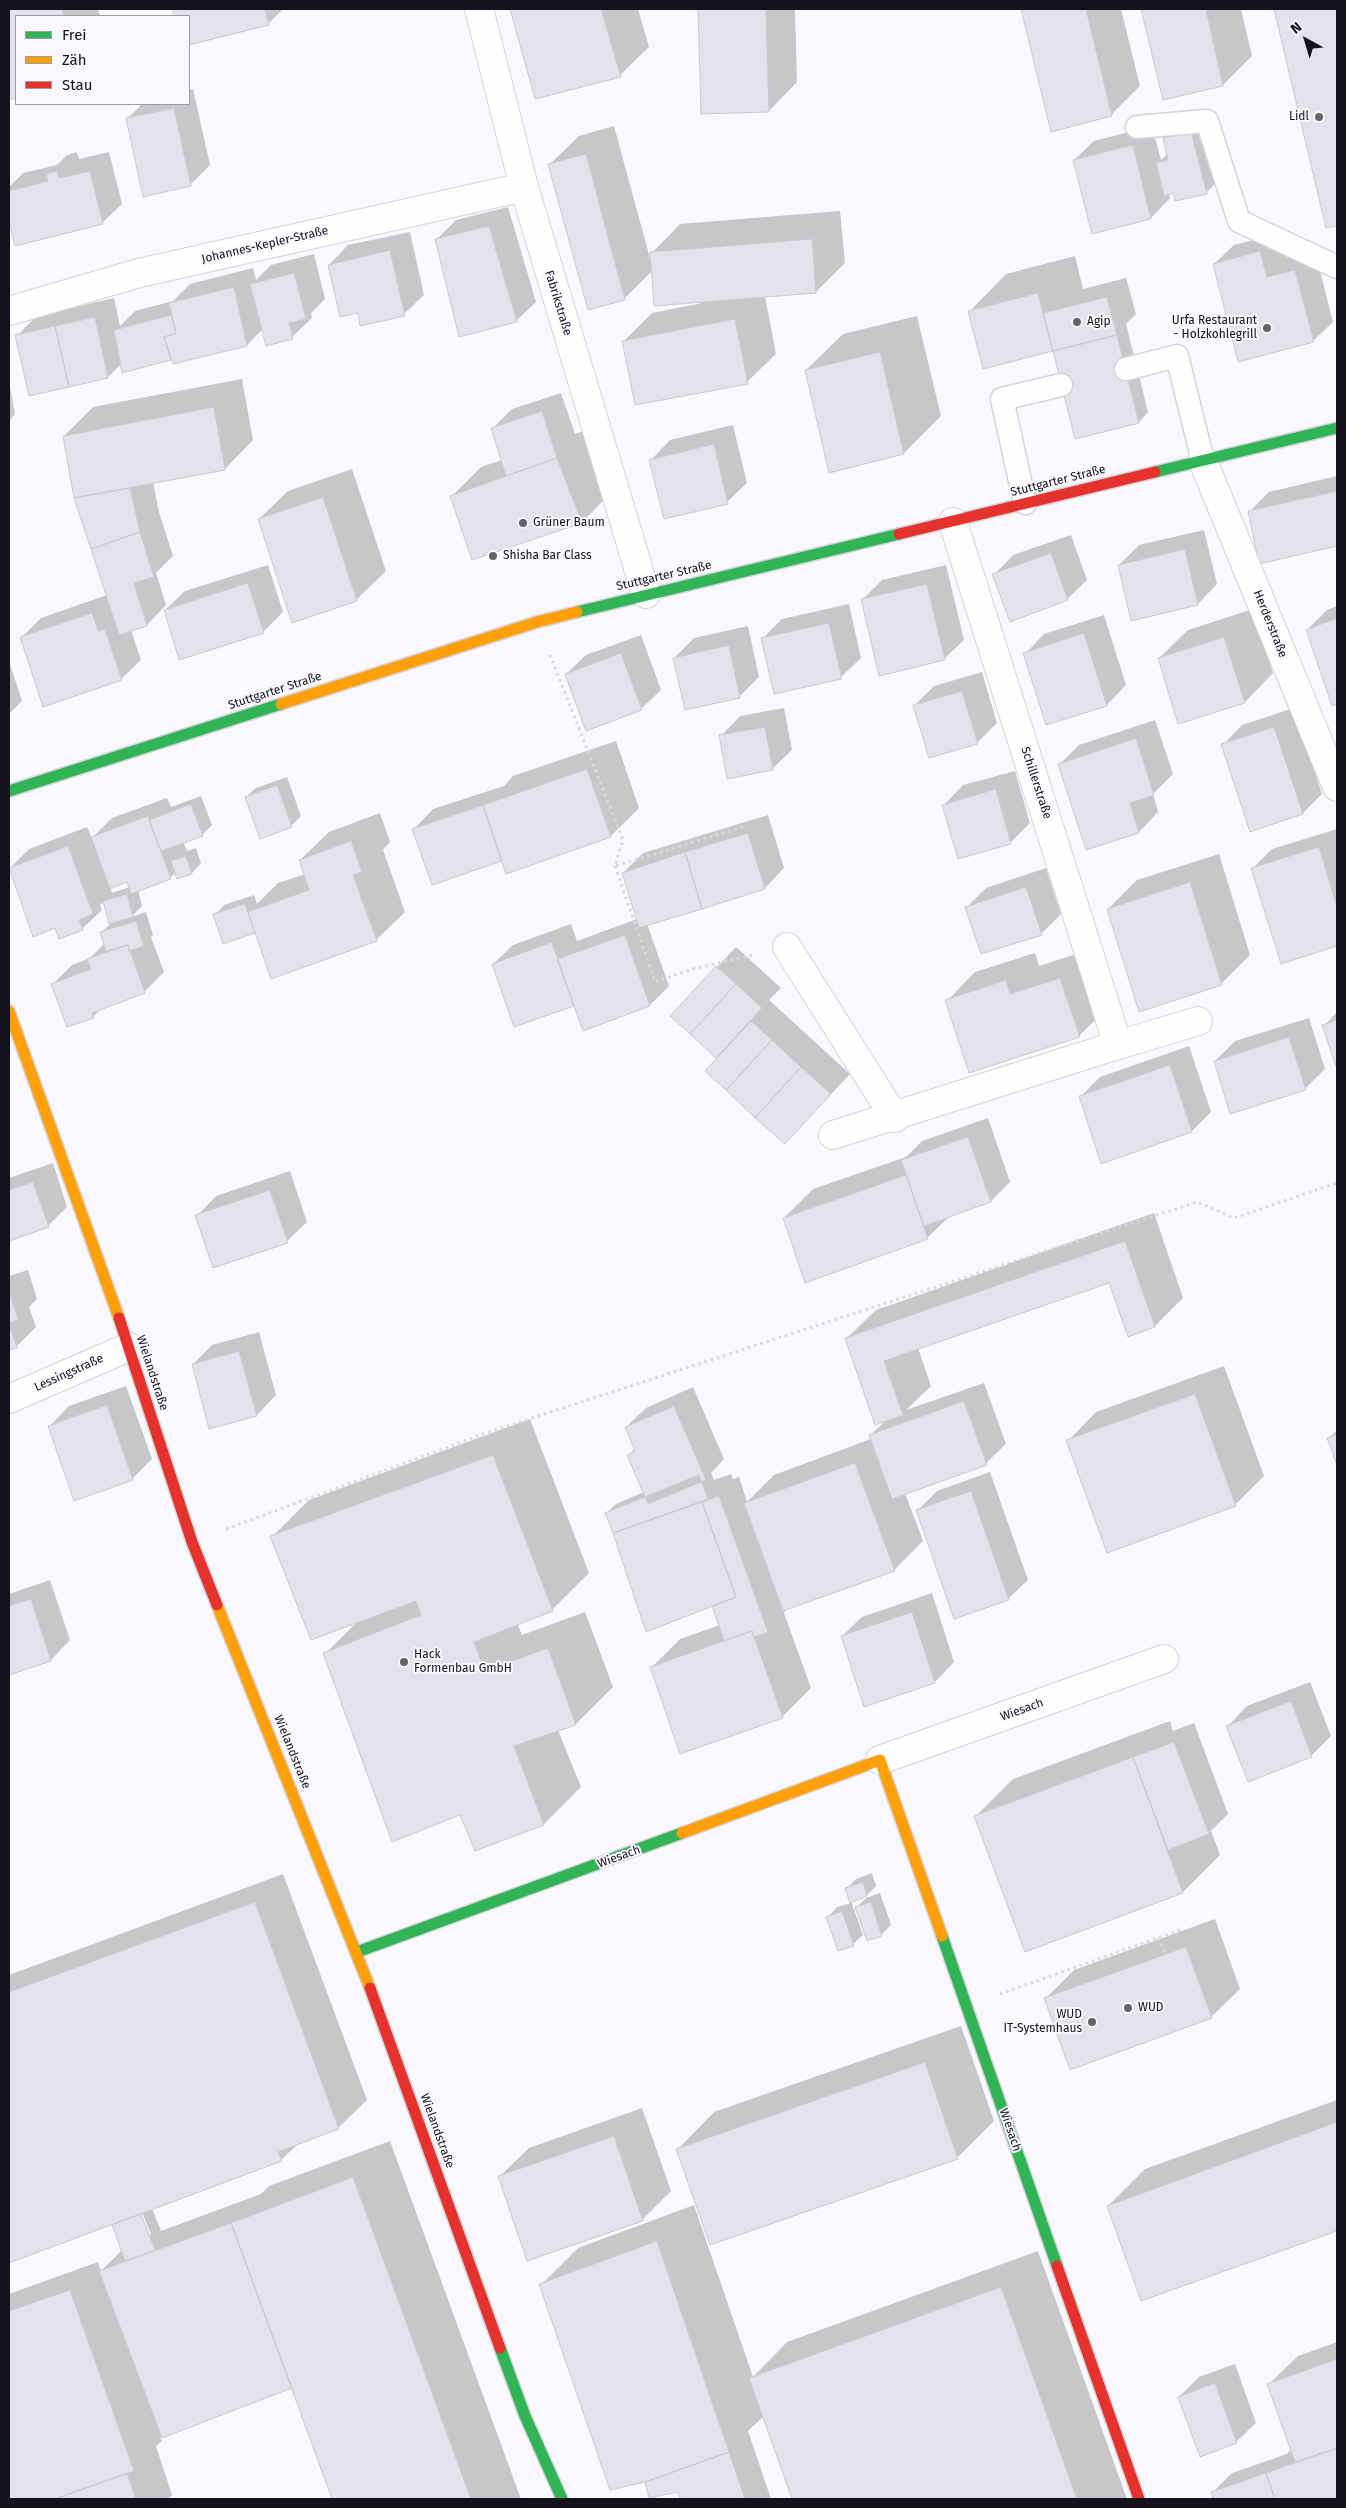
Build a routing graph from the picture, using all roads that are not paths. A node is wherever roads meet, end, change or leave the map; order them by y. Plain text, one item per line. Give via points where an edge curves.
1 (479, 9) edge
2 (1137, 127) dead end
3 (524, 187) junction
4 (1337, 267) edge
5 (9, 311) edge
6 (1126, 369) dead end
7 (1061, 385) dead end
8 (1337, 428) edge
9 (1203, 461) junction
10 (1025, 503) junction
11 (953, 522) junction
12 (646, 594) junction
13 (1337, 788) edge
14 (9, 791) edge
15 (787, 947) road end
16 (9, 1011) edge
17 (1198, 1021) dead end
18 (1118, 1045) junction
19 (895, 1118) junction
20 (833, 1135) dead end
21 (129, 1347) junction
22 (9, 1400) edge
23 (1164, 1659) dead end
24 (880, 1760) junction
25 (357, 1952) junction
26 (562, 2499) edge
27 (1139, 2499) edge

1 - 3 street, Fabrikstraße
2 - 4 lane via 1207,121 1240,221
3 - 5 street, Johannes-Kepler-Straße via 139,273
3 - 12 street, Fabrikstraße
6 - 9 lane via 1178,356
7 - 10 lane via 1002,399
8 - 9 street, Stuttgarter Straße
9 - 10 street, Stuttgarter Straße
9 - 13 street, Herderstraße
10 - 11 street, Stuttgarter Straße
11 - 12 street, Stuttgarter Straße
11 - 18 street, Schillerstraße
12 - 14 street, Stuttgarter Straße via 536,622
15 - 19 street
16 - 21 street, Wielandstraße
17 - 18 street
18 - 19 street
19 - 20 street
21 - 22 street, Lessingstraße
21 - 25 street, Wielandstraße via 192,1542
23 - 24 street, Wiesach
24 - 25 street, Wiesach
24 - 27 street, Wiesach
25 - 26 street, Wielandstraße via 525,2416

